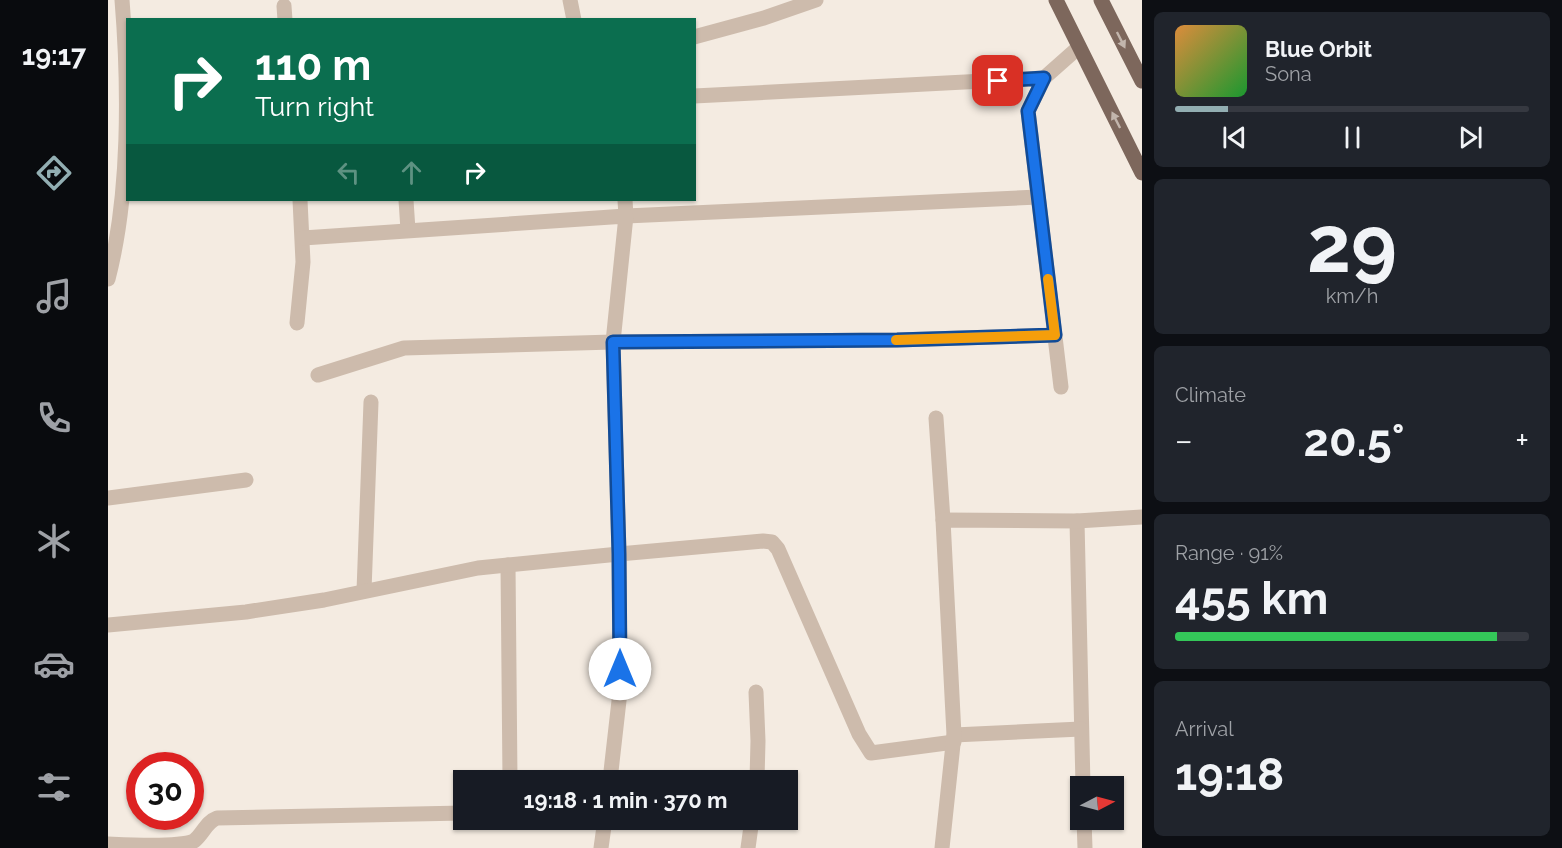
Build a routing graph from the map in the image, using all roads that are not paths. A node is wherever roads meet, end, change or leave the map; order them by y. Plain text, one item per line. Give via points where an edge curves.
1 (122, 0) edge
2 (570, 0) edge
3 (816, 0) edge
4 (1056, 0) edge
5 (1101, 0) edge
6 (574, 18) edge
7 (696, 35) edge
8 (1079, 47) junction
9 (1044, 78) junction
10 (1142, 80) edge
11 (696, 96) edge
12 (126, 130) edge
13 (1142, 173) edge
14 (1038, 197) junction
15 (300, 201) edge
16 (406, 201) edge
17 (625, 201) edge
18 (626, 216) junction
19 (408, 230) junction
20 (303, 238) junction
21 (108, 279) edge
22 (297, 323) dead end
23 (1055, 335) junction
24 (613, 342) junction
25 (318, 375) dead end
26 (1061, 387) dead end
27 (371, 402) dead end
28 (936, 418) dead end
29 (246, 480) dead end
30 (108, 498) edge
31 (1142, 517) edge
32 (944, 520) junction
33 (1077, 521) junction
34 (619, 554) junction
35 (508, 565) junction
36 (364, 591) junction
37 (108, 626) edge
38 (756, 692) dead end
39 (1082, 729) junction
40 (954, 739) junction
41 (510, 770) edge
42 (611, 770) edge
43 (757, 770) edge
44 (1083, 776) edge
45 (453, 813) edge
46 (603, 830) edge
47 (750, 830) edge
48 (1084, 830) edge
49 (108, 844) edge
50 (601, 848) edge
51 (748, 848) edge
52 (942, 848) edge
53 (1084, 848) edge

1 - 12 street
2 - 6 street
3 - 7 street
4 - 8 main road
5 -> 10 main road
8 - 9 street
13 -> 8 main road
9 - 11 street
9 - 14 street via 1028,111
12 - 21 street via 123,198
14 - 18 street
14 - 23 street
15 - 20 street
16 - 19 street
17 - 18 street
18 - 19 street
18 - 24 street
19 - 20 street
20 - 22 street
23 - 24 street
23 - 26 street
24 - 25 street via 404,348
24 - 34 street
27 - 36 street
28 - 32 street
29 - 30 street
31 - 33 street
32 - 33 street
32 - 40 street
33 - 39 street
34 - 35 street
34 - 40 street via 772,542 871,753
34 - 42 street via 620,692
35 - 36 street
35 - 41 street
36 - 37 street via 246,612
38 - 43 street
39 - 40 street
39 - 44 street
40 - 52 street
45 - 49 street via 217,818 185,846
46 - 50 street
47 - 51 street
48 - 53 street

